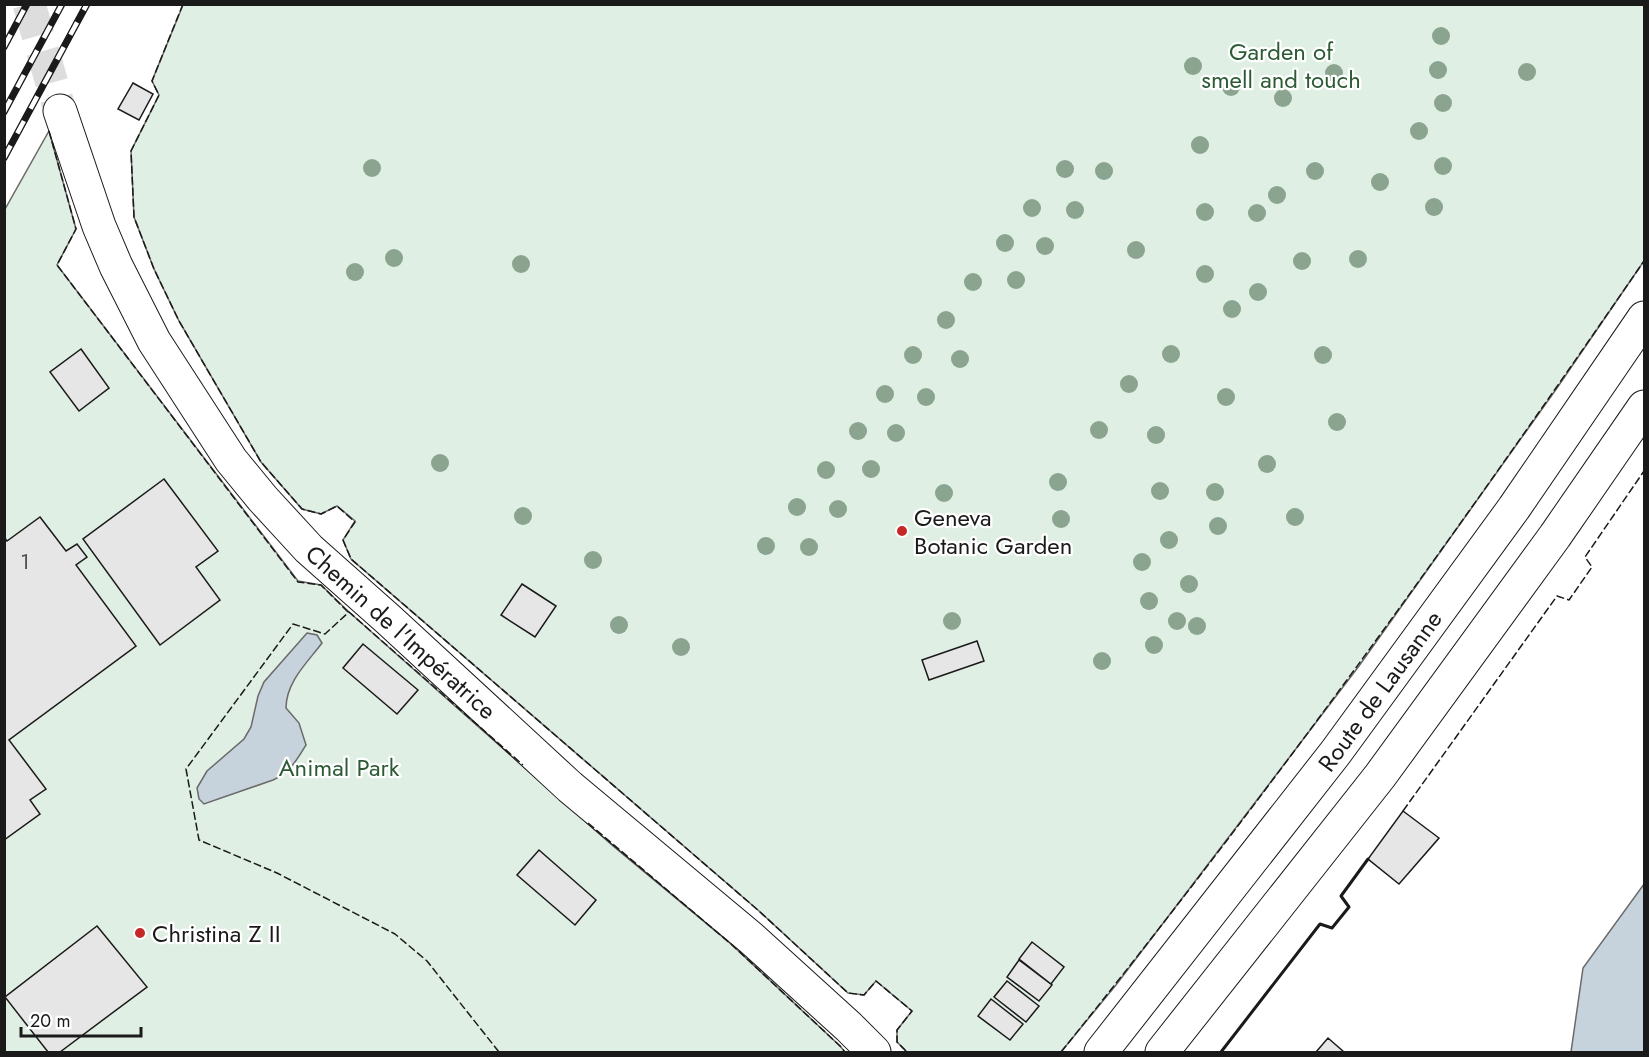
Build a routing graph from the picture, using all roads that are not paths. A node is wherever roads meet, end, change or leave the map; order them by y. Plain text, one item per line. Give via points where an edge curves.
1 (60, 111) tunnel mouth
2 (1644, 318) edge
3 (1644, 407) edge
4 (874, 1053) edge
5 (1101, 1053) edge
6 (1162, 1053) edge

1 - 4 main road, Chemin de l'Impératrice via 99,226 154,341 250,483 309,549 570,787 751,938
2 - 5 main road, Route de Lausanne via 1514,508 1336,752
3 - 6 main road, Route de Lausanne via 1380,776

